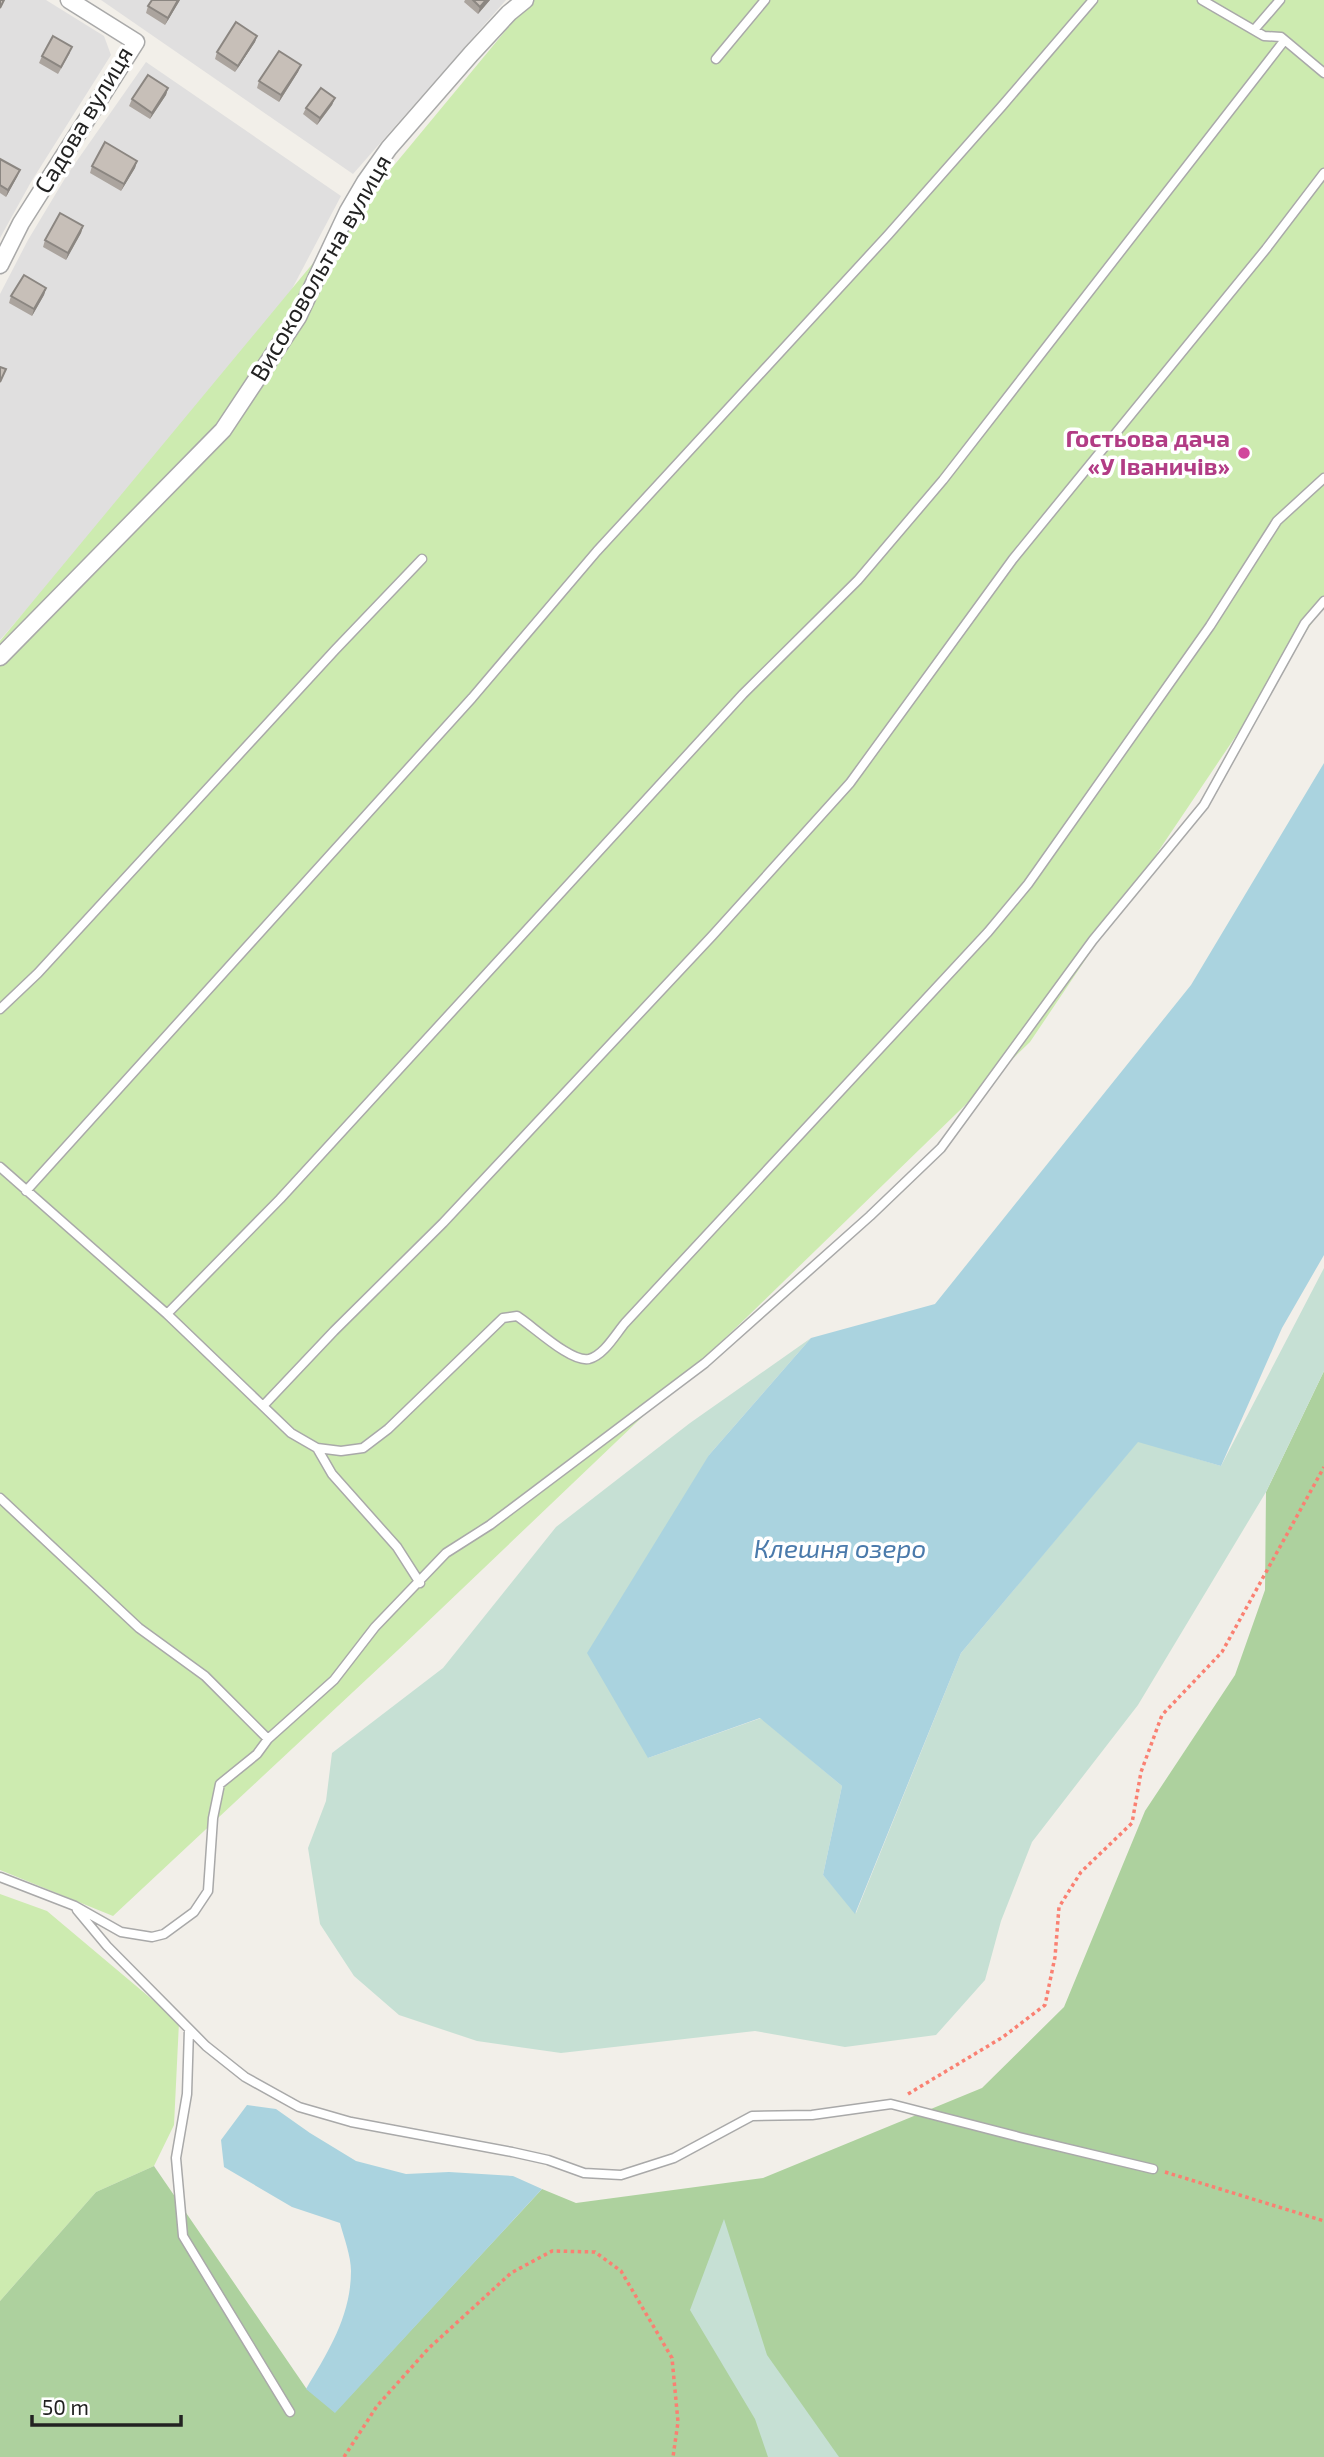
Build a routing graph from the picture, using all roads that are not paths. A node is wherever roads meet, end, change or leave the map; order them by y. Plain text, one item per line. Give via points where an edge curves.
1 (69, 0) edge
2 (526, 0) edge
3 (765, 0) edge
4 (1093, 0) edge
5 (1202, 0) edge
6 (1280, 0) edge
7 (1254, 30) junction
8 (1284, 41) junction
9 (716, 59) dead end
10 (1324, 73) edge
11 (1324, 173) edge
12 (0, 265) edge
13 (1324, 478) edge
14 (422, 559) dead end
15 (1324, 601) edge
16 (0, 657) edge
17 (0, 1009) edge
18 (0, 1167) edge
19 (26, 1191) junction
20 (167, 1314) junction
21 (263, 1406) junction
22 (317, 1448) junction
23 (0, 1498) edge
24 (420, 1583) junction
25 (268, 1739) junction
26 (0, 1877) edge
27 (75, 1906) junction
28 (189, 2029) junction
29 (1153, 2168) road end
30 (290, 2412) dead end

1 - 12 street, Садова вулиця via 136,42 21,223
2 - 16 street, Високовольтна вулиця via 471,54 365,182 298,317 223,430
3 - 9 lane
4 - 19 lane via 1003,106 597,551 472,698
5 - 7 lane
6 - 7 lane
7 - 8 lane
8 - 10 lane
8 - 20 lane via 952,470 858,580 743,694 289,1189
11 - 21 lane via 1013,559 850,783 461,1204
13 - 22 lane via 1277,521 1210,626 1028,884 979,943 604,1348 589,1359 578,1359 517,1316 503,1318 363,1448
14 - 17 lane
15 - 24 lane via 1305,623 1204,805 1093,940 941,1148 705,1363 446,1553
18 - 19 lane
19 - 20 lane
20 - 21 lane
21 - 22 lane via 291,1433
22 - 24 lane via 332,1474 397,1547
23 - 25 lane via 139,1628 205,1676
24 - 25 lane via 376,1627 334,1680
25 - 27 lane via 220,1784 208,1891 194,1912 164,1934 152,1937 121,1932
26 - 27 lane
27 - 28 lane via 107,1946
28 - 29 lane via 245,2077 299,2108 524,2155 584,2173 621,2175 674,2158 752,2116 812,2115 891,2104
28 - 30 lane via 187,2094 176,2158 183,2236

